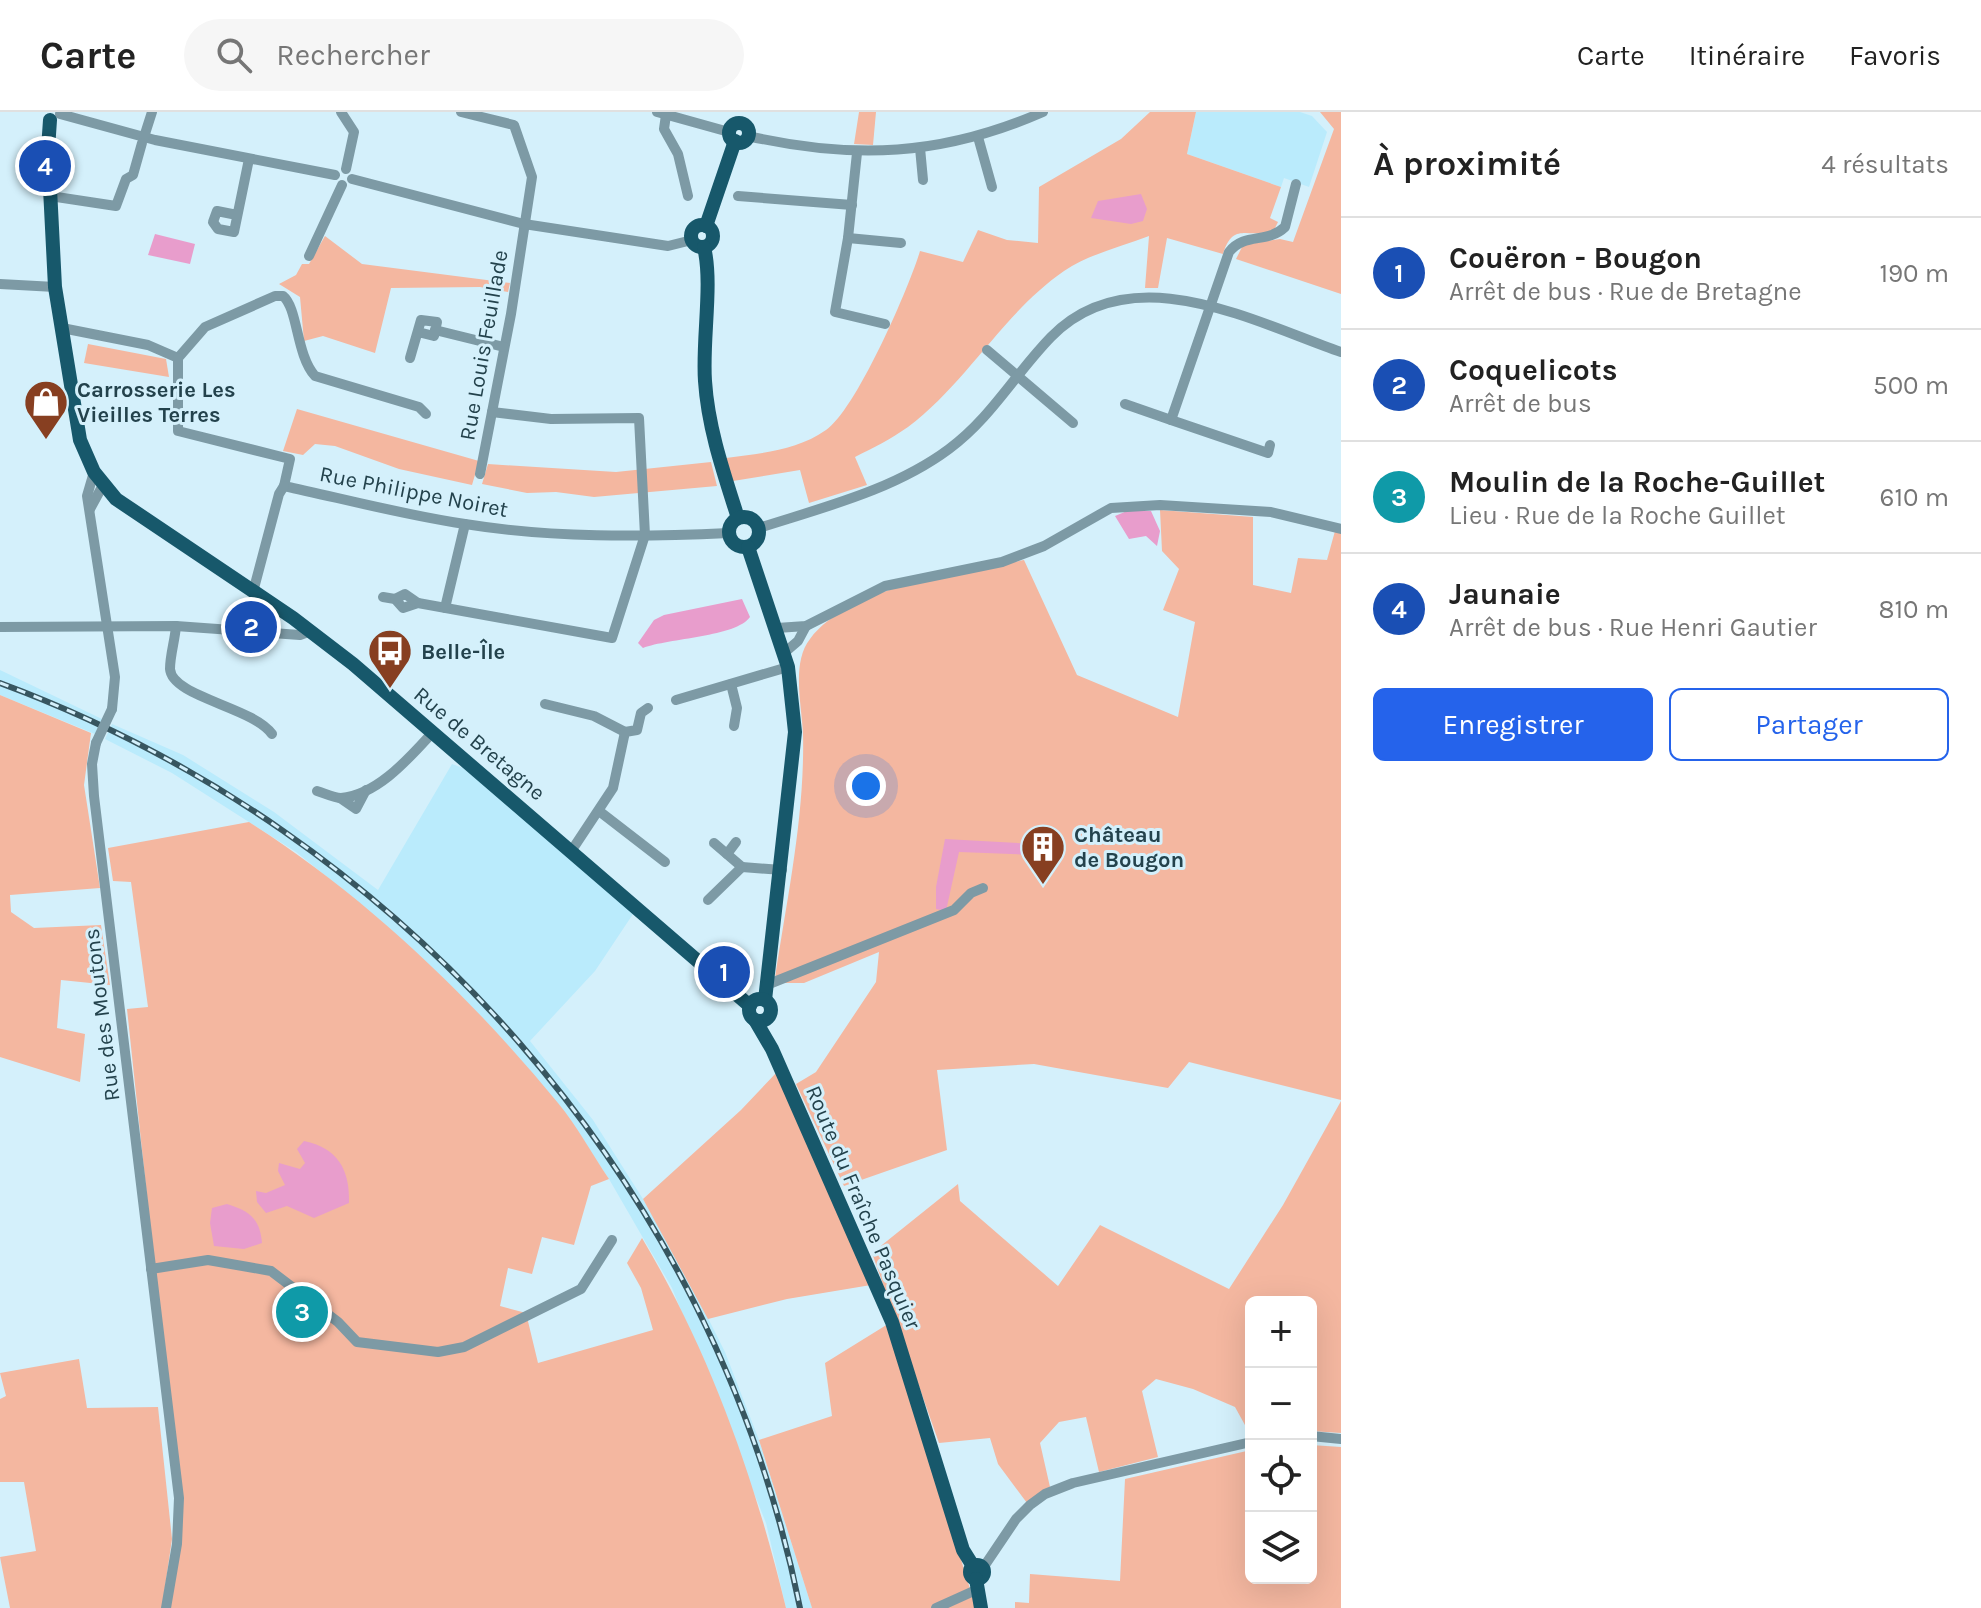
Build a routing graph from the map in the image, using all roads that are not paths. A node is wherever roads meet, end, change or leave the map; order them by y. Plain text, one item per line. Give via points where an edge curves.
1 (152, 112) edge
2 (341, 112) edge
3 (461, 112) edge
4 (1043, 112) edge
5 (661, 114) edge
6 (53, 115) edge
7 (741, 129) edge
8 (978, 137) junction
9 (143, 140) junction
10 (920, 148) junction
11 (857, 153) junction
12 (249, 159) junction
13 (344, 177) junction
14 (923, 180) dead end
15 (1296, 184) dead end
16 (992, 187) dead end
17 (50, 196) junction
18 (688, 196) dead end
19 (738, 196) dead end
20 (852, 205) junction
21 (237, 215) dead end
22 (524, 224) junction
23 (848, 238) junction
24 (698, 243) junction
25 (901, 243) dead end
26 (309, 256) dead end
27 (0, 284) edge
28 (55, 287) junction
29 (1210, 308) junction
30 (885, 324) dead end
31 (62, 328) junction
32 (504, 347) junction
33 (987, 350) dead end
34 (1341, 352) edge
35 (178, 358) junction
36 (410, 358) dead end
37 (1019, 377) junction
38 (1125, 404) dead end
39 (492, 412) junction
40 (426, 414) dead end
41 (1171, 420) junction
42 (1073, 423) dead end
43 (1270, 445) dead end
44 (480, 474) dead end
45 (98, 479) junction
46 (284, 486) junction
47 (738, 518) junction
48 (465, 524) junction
49 (759, 528) junction
50 (1341, 529) edge
51 (729, 533) junction
52 (645, 535) junction
53 (748, 547) junction
54 (253, 592) junction
55 (383, 597) dead end
56 (445, 608) junction
57 (107, 626) junction
58 (176, 626) junction
59 (806, 626) junction
60 (0, 627) edge
61 (777, 628) junction
62 (311, 631) junction
63 (786, 660) junction
64 (731, 684) junction
65 (676, 700) dead end
66 (545, 704) dead end
67 (648, 708) dead end
68 (734, 726) dead end
69 (433, 732) junction
70 (625, 732) junction
71 (272, 734) dead end
72 (317, 791) dead end
73 (599, 811) junction
74 (736, 842) dead end
75 (714, 843) dead end
76 (572, 850) junction
77 (727, 854) junction
78 (665, 862) dead end
79 (742, 867) junction
80 (782, 870) junction
81 (983, 888) dead end
82 (708, 900) dead end
83 (769, 984) junction
84 (758, 1015) junction
85 (612, 1240) dead end
86 (151, 1269) junction
87 (1317, 1437) edge
88 (1341, 1439) edge
89 (1245, 1443) edge
90 (977, 1576) junction
91 (166, 1608) edge
92 (936, 1608) edge
93 (981, 1608) edge

1 - 9 street
2 - 13 street via 354,132
3 - 22 street, Rue Louis Feuillade via 517,129 532,177
4 - 8 street
5 - 7 street
5 - 18 street
6 - 9 street
6 - 17 main road
7 - 11 street via 803,149
7 - 24 main road via 706,226 712,237
8 - 10 street
8 - 16 street
9 - 12 street
9 - 17 street via 116,206
10 - 11 street
10 - 14 street
11 - 20 street
12 - 13 street
12 - 21 street
13 - 22 street
13 - 26 street
15 - 29 street via 1285,227 1269,237 1239,241 1229,252
17 - 28 main road
19 - 20 street
20 - 23 street
22 - 24 street via 668,246
22 - 32 street, Rue Louis Feuillade
23 - 25 street
23 - 30 street via 835,312
24 - 47 main road via 707,268 705,384 722,471
27 - 28 street
28 - 31 main road
29 - 34 street
29 - 37 street via 1160,296 1105,305 1067,323
29 - 41 street
31 - 35 street via 148,345
31 - 45 main road via 80,440
32 - 36 street via 435,330 437,322 421,320
32 - 39 street, Rue Louis Feuillade
33 - 37 street
35 - 40 street via 205,327 280,295 289,301 295,335 315,376 419,407
35 - 46 street, Rue Philippe Noiret via 178,431 290,459
37 - 42 street
37 - 49 street via 978,425 906,476
38 - 41 street
39 - 44 street, Rue Louis Feuillade
39 - 52 street via 551,419 639,418
41 - 43 street via 1268,453
45 - 54 main road, Rue de Bretagne via 135,514
45 - 57 street via 88,484
46 - 48 street, Rue Philippe Noiret
46 - 54 street, Rue Philippe Noiret
47 - 49 main road via 751,518
47 - 51 main road
48 - 52 street, Rue Philippe Noiret
48 - 56 street
49 - 53 main road via 759,537
50 - 59 street via 1271,512 1160,505 1111,508 1027,553 885,586
51 - 52 street, Rue Philippe Noiret
51 - 53 main road via 736,545
52 - 56 street via 612,638
53 - 61 main road
54 - 62 main road, Rue de Bretagne
55 - 56 street via 395,599 403,608 418,603
57 - 58 street
57 - 60 street
57 - 86 street, Rue des Moutons, bridge via 115,677 112,709 92,764 94,796
58 - 62 street via 300,635
58 - 71 street via 173,678 183,688 263,721
59 - 61 street
59 - 63 street
61 - 63 main road
62 - 69 main road, Rue de Bretagne
63 - 64 street
63 - 80 main road via 795,732
64 - 65 street
64 - 68 street via 737,708
66 - 70 street via 594,716
67 - 70 street via 641,713 637,730
69 - 72 street via 388,777 366,790 340,798
69 - 76 main road, Rue de Bretagne
70 - 73 street via 617,780
73 - 76 street
73 - 78 street
74 - 77 street
75 - 77 street
76 - 84 main road, Rue de Bretagne
77 - 79 street
79 - 80 street
79 - 82 street
80 - 83 main road
81 - 83 street via 954,910
83 - 84 main road via 765,1000 754,1001
84 - 90 main road, Route du Fraîche Pasquier via 885,1303 963,1550
85 - 86 street via 581,1289 464,1347 438,1352 357,1342 271,1271 208,1260
86 - 91 street, Rue des Moutons via 179,1498
87 - 88 street
89 - 90 street via 1045,1494 1016,1519
90 - 92 street
90 - 93 main road, Route du Fraîche Pasquier

